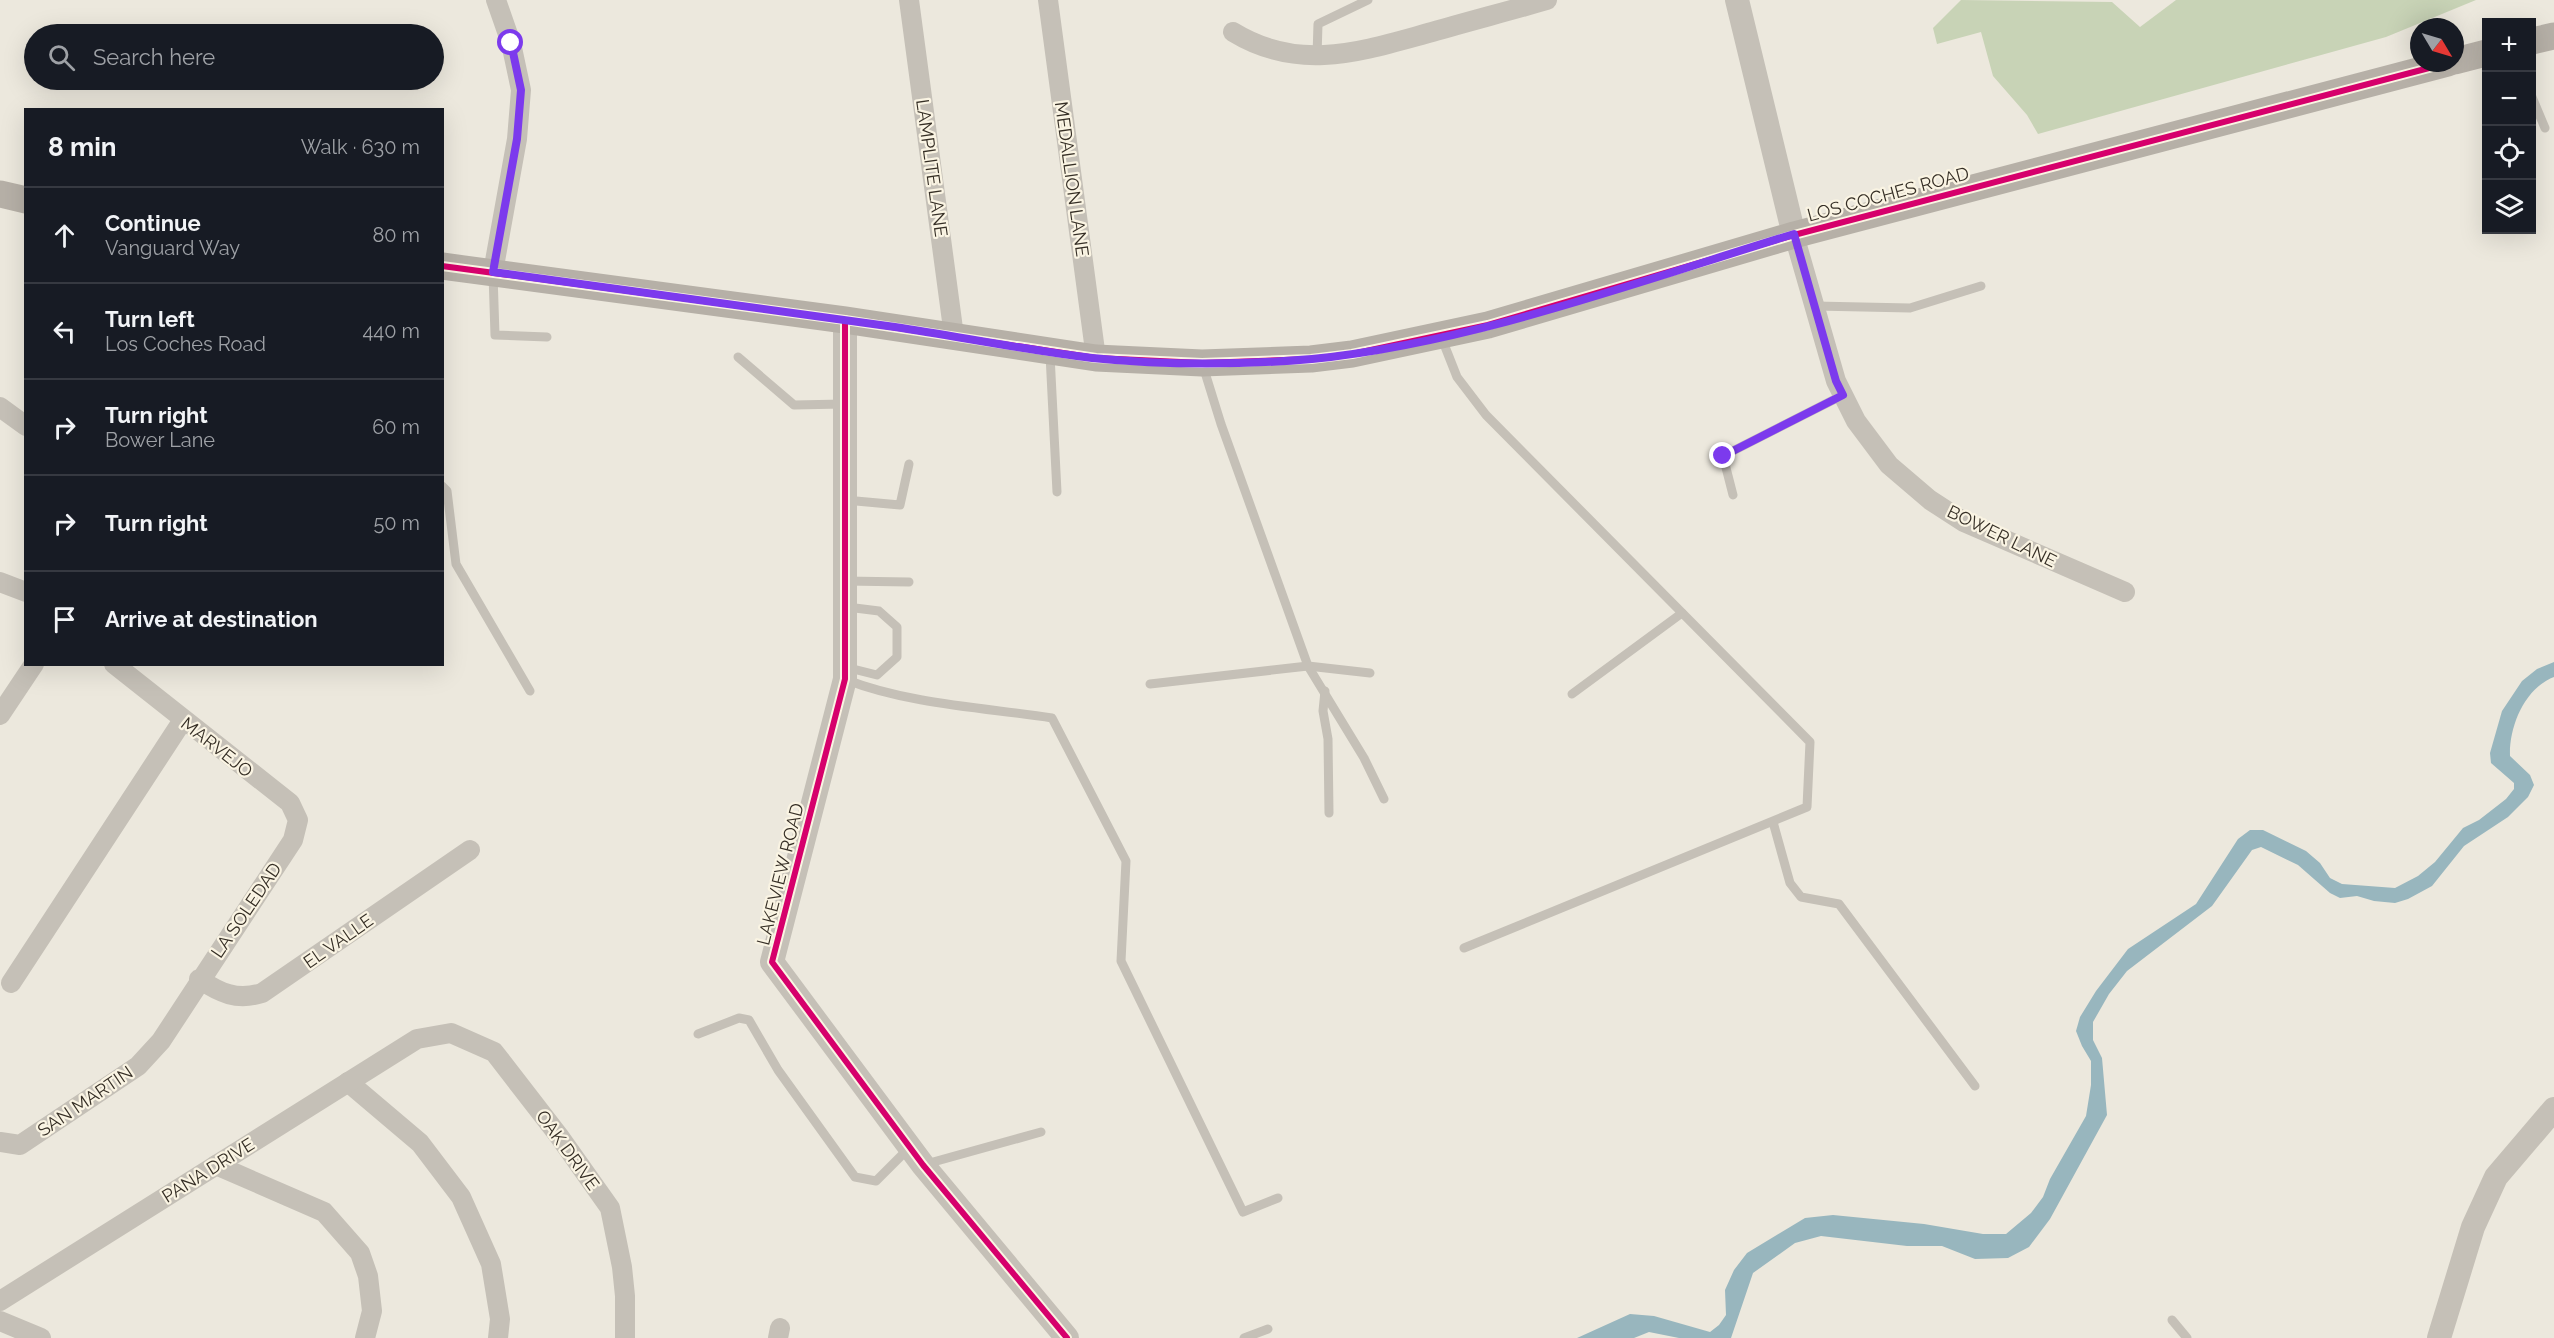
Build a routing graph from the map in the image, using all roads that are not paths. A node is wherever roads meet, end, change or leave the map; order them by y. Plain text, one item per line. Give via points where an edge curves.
1 (496, 0) edge
2 (909, 0) edge
3 (1048, 0) edge
4 (1368, 0) edge
5 (1547, 0) edge
6 (1737, 0) edge
7 (1233, 32) dead end
8 (2554, 36) edge
9 (2536, 40) edge
10 (2482, 54) edge
11 (1317, 56) junction
12 (2464, 59) edge
13 (2414, 72) edge
14 (2536, 106) edge
15 (2546, 128) dead end
16 (0, 194) edge
17 (24, 200) edge
18 (1794, 234) junction
19 (444, 266) edge
20 (493, 272) junction
21 (1981, 286) dead end
22 (1815, 306) junction
23 (845, 320) junction
24 (954, 336) junction
25 (1442, 336) junction
26 (547, 337) dead end
27 (1050, 352) junction
28 (738, 357) dead end
29 (1096, 358) junction
30 (1202, 363) junction
31 (1843, 395) junction
32 (845, 404) junction
33 (0, 406) edge
34 (24, 424) edge
35 (909, 464) dead end
36 (444, 488) edge
37 (1057, 492) dead end
38 (1732, 495) dead end
39 (845, 500) junction
40 (845, 581) junction
41 (0, 582) edge
42 (909, 582) dead end
43 (24, 591) edge
44 (2125, 592) dead end
45 (845, 606) junction
46 (1682, 613) junction
47 (33, 666) edge
48 (116, 666) edge
49 (1308, 666) junction
50 (845, 673) junction
51 (1370, 673) dead end
52 (1150, 684) dead end
53 (530, 691) dead end
54 (1325, 691) junction
55 (1572, 694) dead end
56 (0, 715) edge
57 (183, 720) junction
58 (1384, 799) dead end
59 (1329, 813) dead end
60 (1773, 822) junction
61 (293, 840) joint
62 (470, 850) dead end
63 (1464, 948) dead end
64 (200, 979) junction
65 (11, 983) dead end
66 (698, 1034) dead end
67 (417, 1039) joint
68 (348, 1082) junction
69 (1975, 1086) dead end
70 (2554, 1109) edge
71 (1041, 1132) dead end
72 (0, 1142) edge
73 (917, 1156) junction
74 (216, 1165) junction
75 (1278, 1198) dead end
76 (0, 1301) edge
77 (2172, 1320) dead end
78 (0, 1321) edge
79 (1268, 1329) dead end
80 (41, 1338) edge
81 (365, 1338) edge
82 (498, 1338) edge
83 (625, 1338) edge
84 (1067, 1338) edge
85 (1244, 1338) edge
86 (2187, 1338) edge
87 (2439, 1338) edge

1 - 20 street via 521,90 517,139
2 - 24 street, LAMPLITE LANE
3 - 29 street, MEDALLION LANE
4 - 11 lane via 1318,24
5 - 11 street via 1354,53
6 - 18 street
7 - 11 street via 1270,50
8 - 9 main road
10 - 12 main road
13 - 18 main road, LOS COCHES ROAD
14 - 15 lane
16 - 17 main road
18 - 22 street, BOWER LANE
18 - 25 main road, LOS COCHES ROAD
19 - 20 main road, LOS COCHES ROAD
20 - 23 main road, LOS COCHES ROAD
20 - 26 lane via 495,335
21 - 22 lane via 1910,308
22 - 31 street, BOWER LANE
23 - 24 main road, LOS COCHES ROAD
23 - 32 street, LAKEVIEW ROAD
24 - 27 main road, LOS COCHES ROAD
25 - 30 main road, LOS COCHES ROAD via 1311,359
25 - 46 lane via 1456,377 1486,415
27 - 29 main road, LOS COCHES ROAD
27 - 37 lane
28 - 32 lane via 794,405
29 - 30 main road, LOS COCHES ROAD
30 - 49 lane
31 - 38 lane via 1723,456
31 - 44 street, BOWER LANE via 1856,421 1888,465 1930,500 1964,522
32 - 39 street, LAKEVIEW ROAD
33 - 34 street
35 - 39 lane via 900,505
36 - 53 lane via 456,564
39 - 40 street, LAKEVIEW ROAD
40 - 42 lane
40 - 45 street, LAKEVIEW ROAD
41 - 43 street
45 - 50 street, LAKEVIEW ROAD
45 - 50 lane via 879,611 897,627 897,657 877,675
46 - 55 lane
46 - 60 lane via 1810,742 1807,807
47 - 56 street
48 - 57 street, MARVEJO
49 - 51 lane
49 - 52 lane
49 - 54 lane
50 - 73 street, LAKEVIEW ROAD via 772,963
50 - 75 lane via 872,690 1052,718 1126,861 1122,961 1126,972 1243,1212
54 - 58 lane
54 - 59 lane
57 - 61 street, MARVEJO via 290,803 298,820
57 - 65 street
60 - 63 lane
60 - 69 lane via 1790,883 1800,897 1839,904
61 - 64 street, LA SOLEDAD
62 - 64 street, EL VALLE via 262,993 247,998 222,994
64 - 72 street, SAN MARTIN via 160,1041 138,1066 20,1145
66 - 73 lane via 739,1018 749,1020 778,1070 855,1177 876,1181
67 - 68 street, PANA DRIVE
67 - 83 street, OAK DRIVE via 451,1033 494,1052 610,1208 622,1267
68 - 74 street, PANA DRIVE
68 - 82 street via 420,1143 461,1197 490,1264 500,1319
70 - 87 street via 2496,1177 2473,1227
71 - 73 lane
73 - 84 street, LAKEVIEW ROAD
74 - 76 street, PANA DRIVE
74 - 81 street via 324,1212 360,1253 368,1276 372,1311
77 - 86 lane
78 - 80 street
79 - 85 lane

